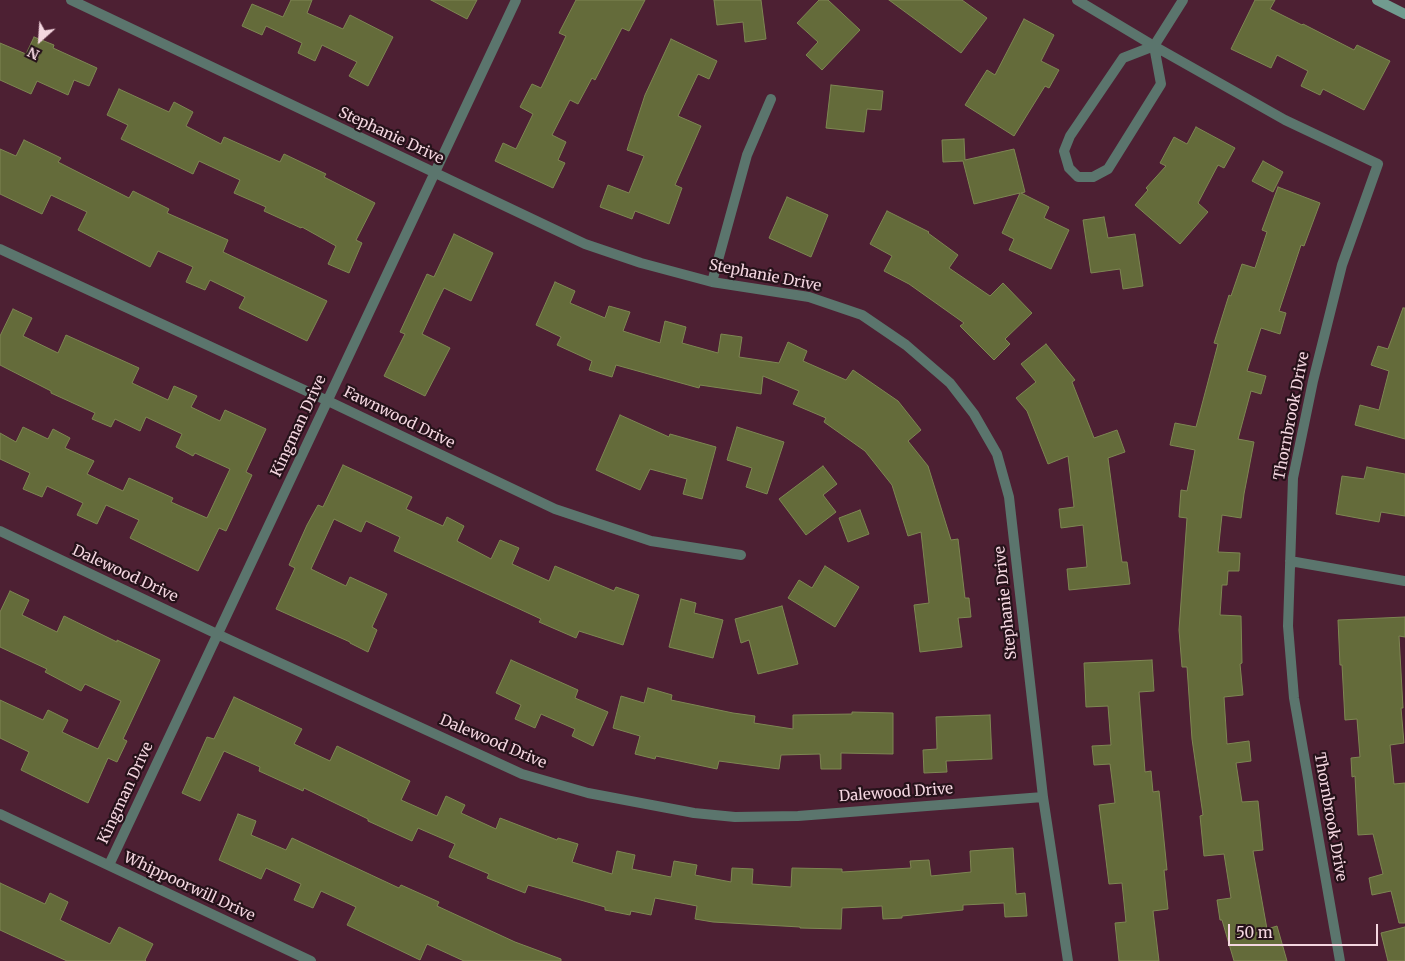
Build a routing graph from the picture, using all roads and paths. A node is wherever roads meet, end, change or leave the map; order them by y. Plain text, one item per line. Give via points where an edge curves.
1 (71, 0) edge
2 (516, 0) edge
3 (1077, 0) edge
4 (1183, 0) edge
5 (1377, 0) edge
6 (1405, 14) edge
7 (1154, 46) junction
8 (771, 99) dead end
9 (435, 173) junction
10 (0, 249) edge
11 (712, 282) junction
12 (328, 400) junction
13 (0, 531) edge
14 (741, 555) dead end
15 (1290, 561) junction
16 (1405, 581) edge
17 (218, 634) junction
18 (1043, 797) junction
19 (0, 814) edge
20 (109, 865) junction
21 (311, 961) edge
22 (1068, 961) edge
23 (1340, 961) edge

1 - 9 street, Stephanie Drive
2 - 9 street, Kingman Drive
3 - 7 street
4 - 7 street
5 - 6 main road
7 - 7 street via 1161,84 1108,169 1093,177 1078,177 1069,168 1064,151 1070,136 1123,58
7 - 15 street, Thornbrook Drive via 1285,120 1378,164 1342,265 1313,381 1293,478
8 - 11 street via 747,155
9 - 11 street, Stephanie Drive via 585,244
9 - 12 street, Kingman Drive
10 - 12 street, Fawnwood Drive
11 - 18 street, Stephanie Drive via 809,297 862,315 906,345 950,383 974,414 997,454 1009,497
12 - 14 street, Fawnwood Drive via 555,510 651,541
12 - 17 street, Kingman Drive
13 - 17 street, Dalewood Drive
15 - 16 street
15 - 23 street, Thornbrook Drive via 1288,626 1294,698
17 - 18 street, Dalewood Drive via 522,774 588,793 648,805 735,817 798,816
17 - 20 street, Kingman Drive
18 - 22 street, Stephanie Drive
19 - 20 street, Whippoorwill Drive
20 - 21 street, Whippoorwill Drive

